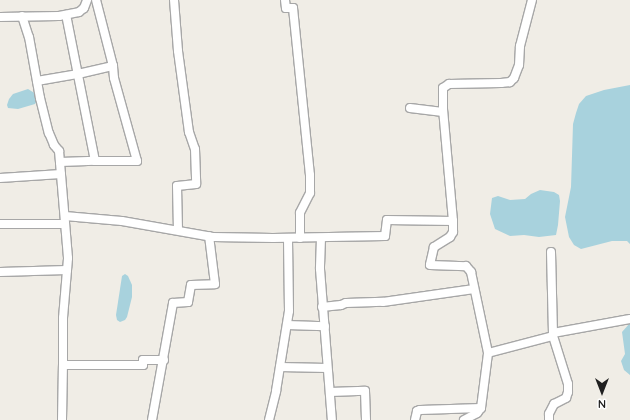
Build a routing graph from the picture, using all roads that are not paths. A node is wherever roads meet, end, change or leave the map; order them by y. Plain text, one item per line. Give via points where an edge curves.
1 (87, 0) edge
2 (96, 0) edge
3 (174, 0) edge
4 (285, 0) edge
5 (532, 0) edge
6 (0, 15) edge
7 (66, 15) junction
8 (22, 16) junction
9 (113, 66) junction
10 (78, 74) junction
11 (37, 81) junction
12 (410, 108) dead end
13 (443, 112) junction
14 (95, 161) junction
15 (60, 162) junction
16 (61, 174) junction
17 (0, 178) edge
18 (65, 220) junction
19 (454, 221) junction
20 (0, 224) edge
21 (178, 230) junction
22 (209, 236) junction
23 (288, 238) junction
24 (300, 238) junction
25 (321, 238) junction
26 (551, 252) dead end
27 (67, 270) junction
28 (0, 272) edge
29 (474, 289) junction
30 (322, 307) junction
31 (630, 318) edge
32 (287, 326) junction
33 (325, 326) junction
34 (554, 334) junction
35 (488, 353) junction
36 (164, 360) junction
37 (64, 364) junction
38 (280, 366) junction
39 (328, 368) junction
40 (330, 392) junction
41 (481, 408) junction
42 (62, 420) edge
43 (152, 420) edge
44 (269, 420) edge
45 (332, 420) edge
46 (366, 420) edge
47 (415, 420) edge
48 (464, 420) edge
49 (549, 420) edge

1 - 7 street via 79,12
2 - 9 street
3 - 21 street via 189,132 195,149 196,184 177,186
4 - 24 street via 286,8 293,8 310,175 310,193 300,213
5 - 13 street via 520,46 519,66 514,78 510,82 501,83 449,84 443,88
6 - 8 street
7 - 8 street
7 - 10 street
8 - 11 street via 29,37
9 - 10 street
9 - 14 street via 137,161
10 - 11 street
10 - 14 street
11 - 15 street via 49,133 59,151
12 - 13 street
13 - 19 street
14 - 15 street
15 - 16 street
16 - 17 street
16 - 18 street
18 - 20 street
18 - 21 street via 95,217
18 - 27 street
19 - 25 street via 386,220 386,236
19 - 29 street via 450,237 434,247 430,265 466,266 471,272
21 - 22 street
22 - 23 street
22 - 36 street via 215,284 191,285 188,302 173,303
23 - 24 street
23 - 32 street
24 - 25 street
25 - 30 street
26 - 34 street
27 - 28 street
27 - 37 street via 63,318
29 - 30 street via 383,302 346,303 341,306
29 - 35 street
30 - 33 street
31 - 34 street
32 - 33 street
32 - 38 street
33 - 39 street
34 - 35 street
34 - 49 street via 568,392 566,398 557,401 552,408
35 - 41 street
36 - 37 street via 143,360 143,364
36 - 43 street
37 - 42 street
38 - 39 street
38 - 44 street
39 - 40 street
40 - 45 street
40 - 46 street via 365,391
41 - 47 street via 420,410 417,411
41 - 48 street

